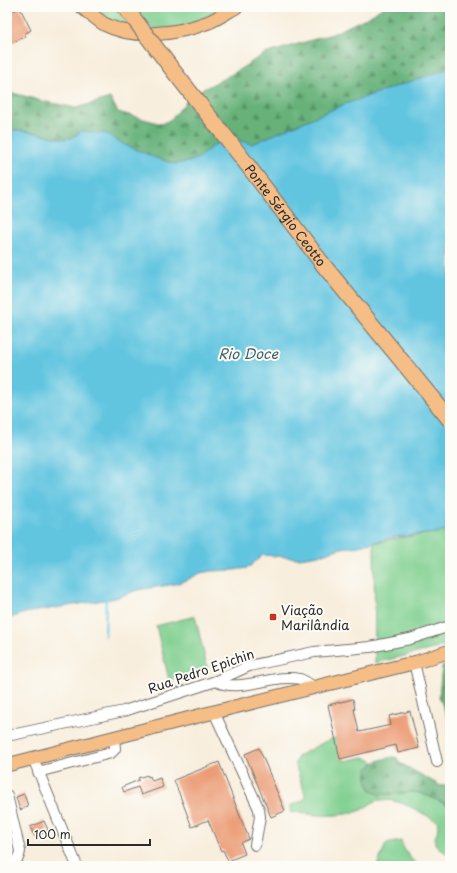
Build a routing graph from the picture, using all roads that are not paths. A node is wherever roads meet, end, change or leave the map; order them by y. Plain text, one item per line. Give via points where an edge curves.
1 (82, 7) edge
2 (124, 7) edge
3 (236, 7) edge
4 (450, 420) edge
5 (450, 626) edge
6 (450, 651) edge
7 (450, 656) edge
8 (416, 662) junction
9 (216, 681) junction
10 (314, 687) junction
11 (214, 712) junction
12 (7, 736) edge
13 (114, 738) junction
14 (33, 758) junction
15 (437, 762) dead end
16 (7, 765) edge
17 (38, 772) junction
18 (7, 795) edge
19 (255, 846) dead end
20 (7, 865) edge
21 (77, 866) edge

1 - 3 main road via 104,24 121,30 157,33 186,30 210,22
2 - 4 highway, Ponte Sérgio Ceotto, bridge via 325,267
5 - 9 street, Rua Pedro Epichin via 410,639 370,647 314,652 249,666
6 - 8 main road
7 - 8 main road
8 - 10 main road
8 - 15 street
9 - 10 street via 232,685 291,678 305,681
9 - 12 street, Rua Pedro Epichin via 124,711
10 - 11 main road
11 - 13 main road
11 - 19 street via 259,809
13 - 14 main road
13 - 17 street via 115,749 111,753
14 - 16 main road
14 - 17 street
17 - 21 street
18 - 20 street via 20,851 19,858

